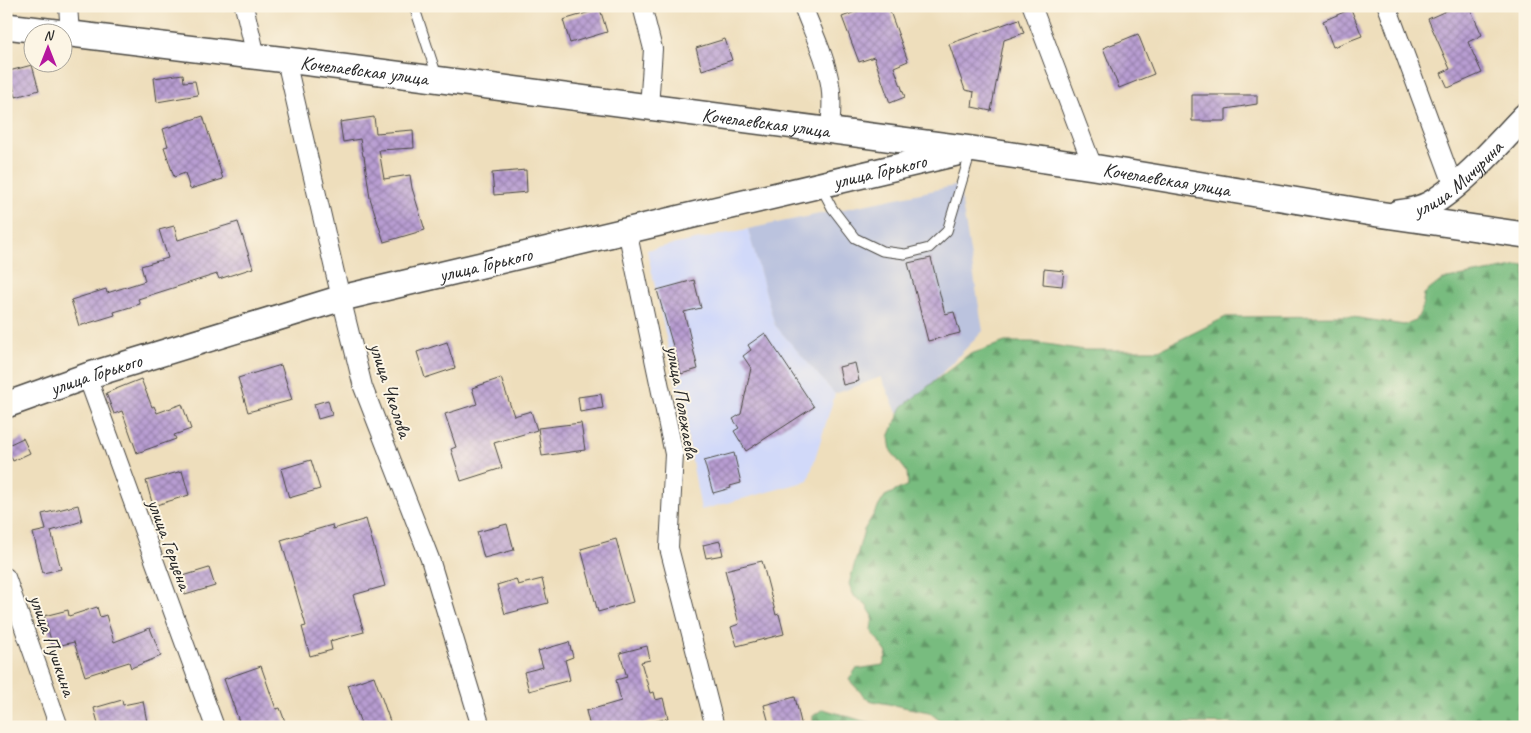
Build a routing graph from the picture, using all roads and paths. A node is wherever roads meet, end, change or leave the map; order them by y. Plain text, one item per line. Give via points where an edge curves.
1 (68, 6) edge
2 (244, 6) edge
3 (414, 6) edge
4 (642, 6) edge
5 (803, 6) edge
6 (1032, 6) edge
7 (1387, 6) edge
8 (69, 22) edge
9 (6, 26) edge
10 (22, 28) edge
11 (72, 33) edge
12 (256, 56) junction
13 (286, 60) junction
14 (439, 81) junction
15 (649, 108) junction
16 (1525, 116) edge
17 (830, 131) junction
18 (971, 150) junction
19 (1093, 167) junction
20 (820, 185) junction
21 (1454, 187) junction
22 (1378, 214) junction
23 (628, 230) junction
24 (1525, 235) edge
25 (342, 298) junction
26 (87, 376) junction
27 (6, 405) edge
28 (6, 577) edge
29 (59, 727) edge
30 (215, 727) edge
31 (481, 727) edge
32 (716, 727) edge

1 - 8 street
2 - 12 street
3 - 14 lane
4 - 15 street via 653,49
5 - 17 street via 830,83
6 - 19 street
7 - 21 street
9 - 10 main road, Кочелаевская улица
11 - 12 main road, Кочелаевская улица
12 - 13 main road, Кочелаевская улица
13 - 14 main road, Кочелаевская улица
13 - 25 street, улица Чкалова
14 - 15 main road, Кочелаевская улица
15 - 17 main road, Кочелаевская улица
16 - 21 main road, улица Мичурина
17 - 18 main road, Кочелаевская улица
18 - 19 main road, Кочелаевская улица
18 - 20 main road, улица Горького
18 - 20 lane via 947,231 929,248 905,254 882,251 856,238 832,208
19 - 22 main road, Кочелаевская улица
20 - 23 main road, улица Горького
21 - 22 main road, улица Мичурина via 1436,201 1408,212
22 - 24 main road, Кочелаевская улица
23 - 25 main road, улица Горького
23 - 32 street, улица Полежаева via 674,454 669,548
25 - 26 main road, улица Горького
25 - 31 street, улица Чкалова via 363,387 430,559
26 - 27 main road, улица Горького
26 - 30 street, улица Герцена
28 - 29 street, улица Пушкина

